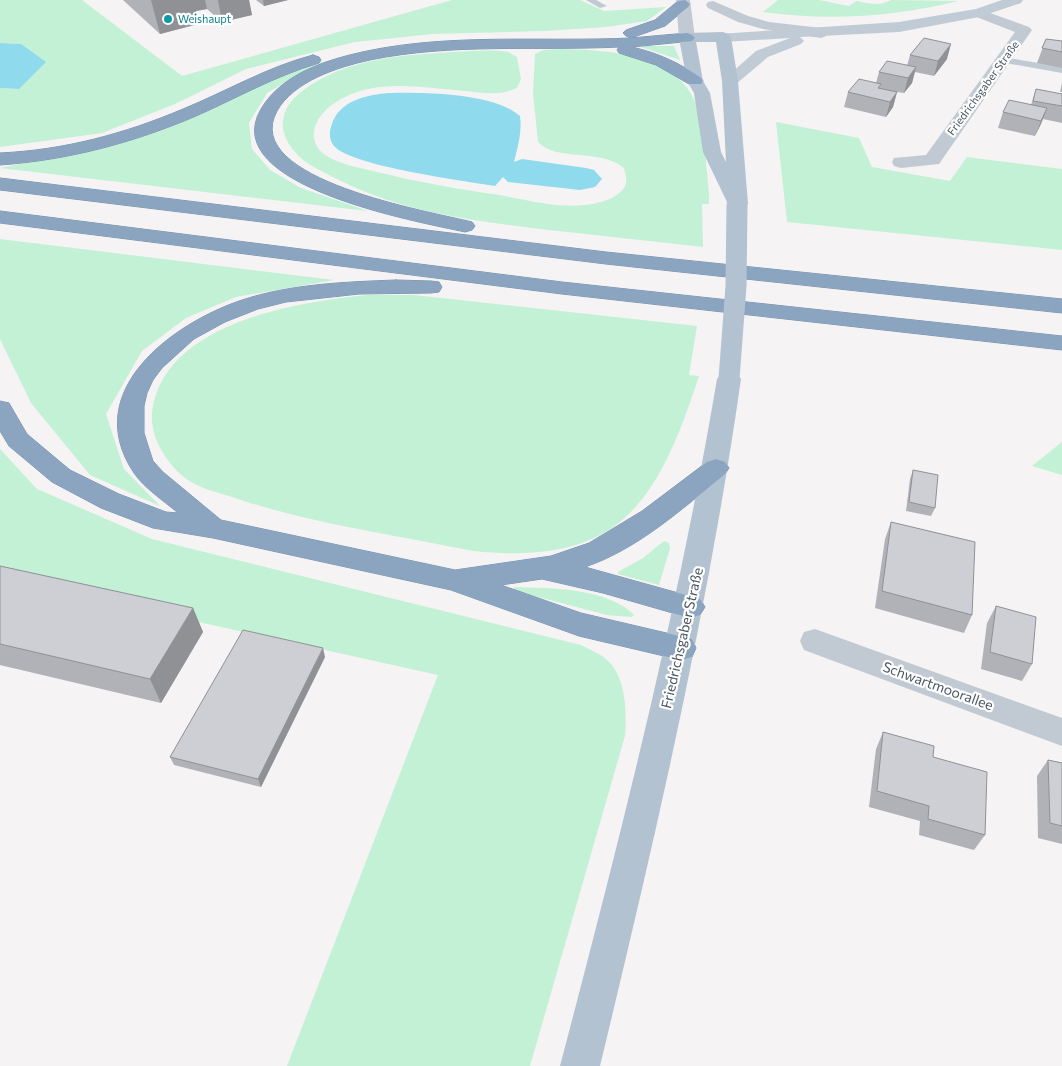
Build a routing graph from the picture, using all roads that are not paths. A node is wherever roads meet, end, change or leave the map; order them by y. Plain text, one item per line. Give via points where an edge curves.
1 (590, 0) edge
2 (1016, 0) edge
3 (683, 2) edge
4 (711, 3) edge
5 (603, 6) dead end
6 (978, 13) junction
7 (631, 33) junction
8 (821, 33) junction
9 (723, 37) junction
10 (687, 38) junction
11 (589, 43) junction
12 (1003, 60) junction
13 (1062, 70) edge
14 (695, 81) junction
15 (730, 81) junction
16 (0, 159) edge
17 (901, 162) dead end
18 (0, 184) edge
19 (738, 205) junction
20 (0, 218) edge
21 (606, 258) junction
22 (562, 288) junction
23 (1062, 306) edge
24 (1062, 343) edge
25 (0, 410) edge
26 (716, 468) junction
27 (213, 528) junction
28 (541, 569) junction
29 (454, 580) junction
30 (690, 607) junction
31 (815, 641) dead end
32 (681, 648) junction
33 (1062, 732) edge
34 (580, 1066) edge

1 - 5 lane
2 - 6 main road
3 - 7 highway via 660,23
3 - 10 street
4 - 8 street via 743,20
4 - 9 street
6 - 8 main road via 899,27
6 - 12 street, Friedrichsgaber Straße via 1024,30
7 - 10 highway
7 - 16 highway via 462,39 356,50 291,67 189,113 121,138 60,153
8 - 9 main road
8 - 15 main road via 762,54
9 - 10 main road
9 - 15 main road, Friedrichsgaber Straße
10 - 11 highway
10 - 14 main road, Friedrichsgaber Straße
11 - 14 highway via 655,58
11 - 21 highway via 430,47 347,60 315,72 282,93 268,111 263,129 265,142 276,157 291,171 320,184 364,200 456,224
12 - 13 lane
12 - 17 street, Friedrichsgaber Straße via 932,160
14 - 19 main road, Friedrichsgaber Straße via 702,92 712,152
15 - 19 main road, Friedrichsgaber Straße
18 - 21 highway
19 - 26 main road, Friedrichsgaber Straße, bridge via 729,379
20 - 22 highway
21 - 23 highway
22 - 24 highway
22 - 27 highway via 386,286 288,294 244,305 209,321 171,345 147,370 133,398 130,424 135,451 149,474
25 - 27 highway via 18,440 61,476 110,501 163,521
26 - 28 highway via 637,529 579,559
26 - 30 main road, Friedrichsgaber Straße
27 - 29 highway
28 - 29 highway
28 - 30 highway via 603,582
29 - 32 highway via 579,624
30 - 32 main road, Friedrichsgaber Straße
31 - 33 street, Schwartmoorallee
32 - 34 main road, Friedrichsgaber Straße

